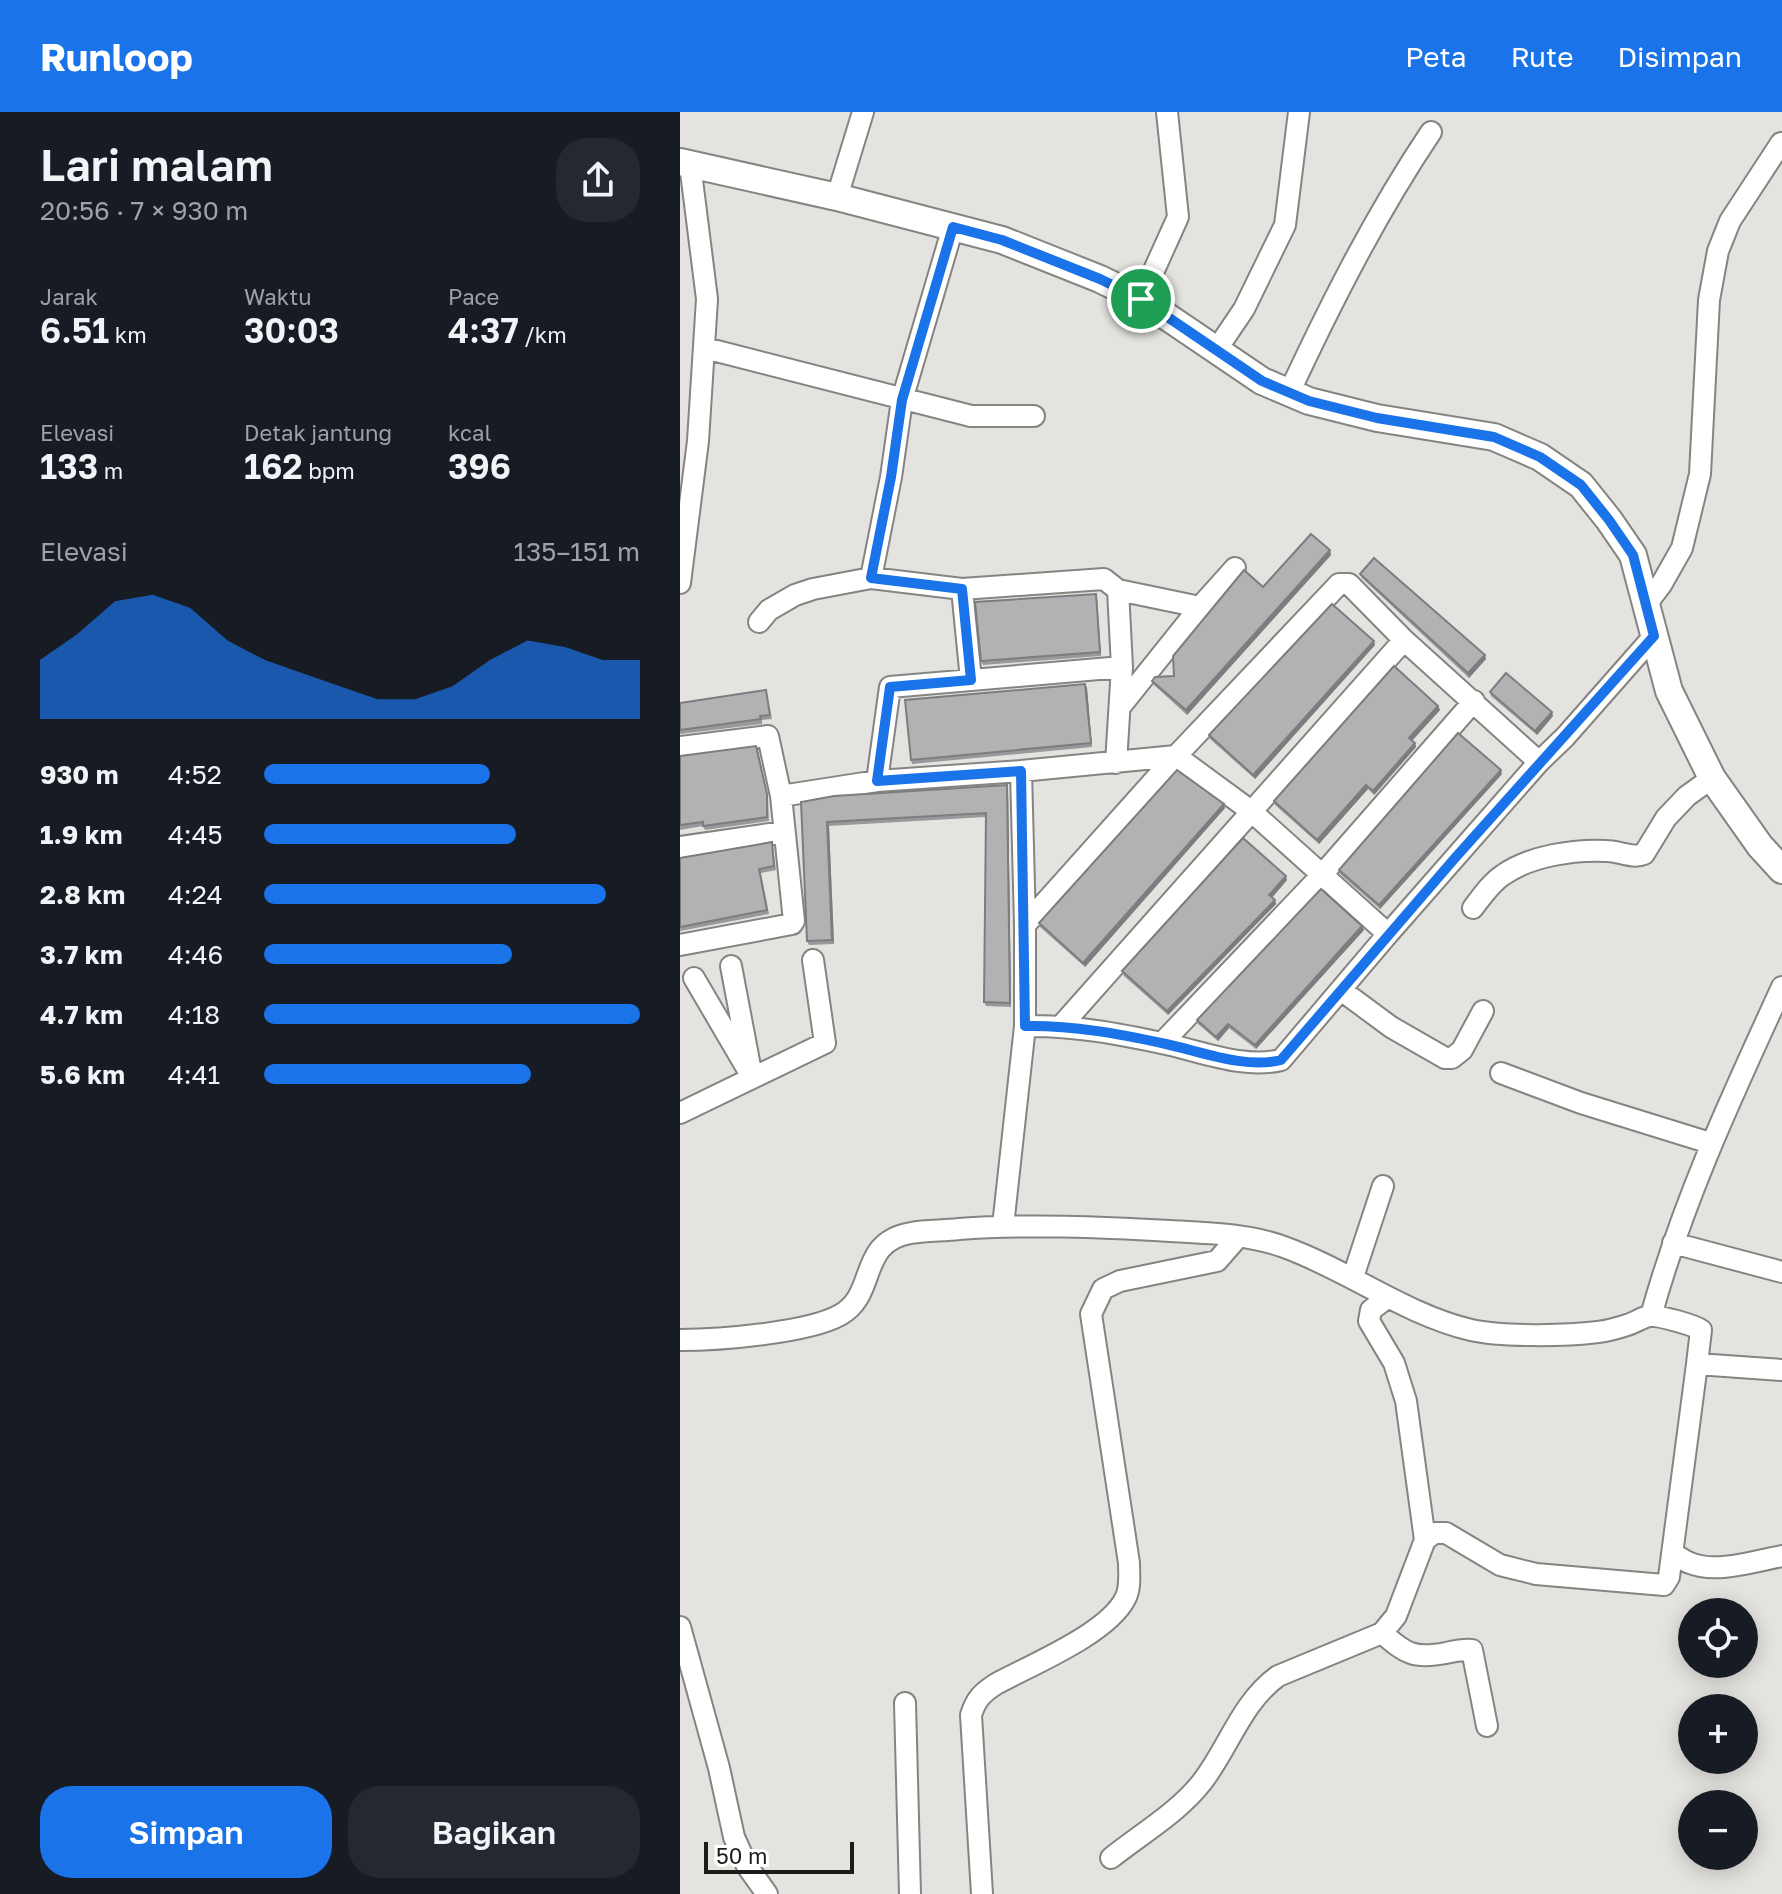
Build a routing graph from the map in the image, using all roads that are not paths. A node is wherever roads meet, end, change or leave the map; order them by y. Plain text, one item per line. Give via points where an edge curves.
1 (863, 112) edge
2 (1167, 112) edge
3 (1299, 112) edge
4 (1431, 132) dead end
5 (1781, 143) edge
6 (685, 163) edge
7 (837, 197) junction
8 (953, 227) junction
9 (1141, 299) junction
10 (705, 348) junction
11 (1217, 349) junction
12 (1289, 393) junction
13 (902, 400) junction
14 (1034, 416) dead end
15 (1235, 568) dead end
16 (871, 578) junction
17 (680, 583) edge
18 (962, 589) junction
19 (1118, 590) junction
20 (1645, 606) junction
21 (1200, 607) junction
22 (759, 622) dead end
23 (1654, 636) junction
24 (1404, 640) junction
25 (1122, 667) junction
26 (971, 680) junction
27 (1474, 701) junction
28 (1120, 707) junction
29 (680, 747) edge
30 (1176, 756) junction
31 (1539, 762) junction
32 (1116, 763) junction
33 (1021, 771) junction
34 (1712, 778) junction
35 (877, 781) junction
36 (781, 796) junction
37 (1251, 811) junction
38 (783, 832) junction
39 (680, 847) edge
40 (1782, 870) edge
41 (1321, 876) junction
42 (1473, 908) dead end
43 (1025, 925) junction
44 (1388, 934) junction
45 (680, 945) edge
46 (813, 960) dead end
47 (731, 966) dead end
48 (694, 978) dead end
49 (1782, 987) edge
50 (1341, 990) junction
51 (1483, 1011) dead end
52 (1025, 1026) junction
53 (1061, 1026) junction
54 (1162, 1043) junction
55 (1501, 1073) dead end
56 (752, 1077) junction
57 (680, 1113) edge
58 (1710, 1143) junction
59 (1383, 1186) dead end
60 (1003, 1226) junction
61 (1238, 1237) junction
62 (1673, 1243) junction
63 (1782, 1272) edge
64 (1353, 1277) junction
65 (1387, 1298) junction
66 (1651, 1316) junction
67 (680, 1340) edge
68 (1697, 1364) junction
69 (1782, 1370) edge
70 (1425, 1540) junction
71 (1672, 1553) junction
72 (1782, 1556) edge
73 (680, 1627) edge
74 (1382, 1633) junction
75 (905, 1703) dead end
76 (1487, 1726) dead end
77 (1111, 1858) dead end
78 (767, 1894) edge
79 (910, 1894) edge
80 (982, 1894) edge

1 - 7 street
2 - 9 street via 1178,217
3 - 11 street via 1285,225 1244,309
4 - 12 street via 1321,323
5 - 20 street via 1730,221 1718,251 1709,300 1700,474 1682,548
6 - 7 street
6 - 10 street via 707,299
7 - 8 street
8 - 9 street via 1002,240
8 - 13 street
9 - 11 street
10 - 13 street
10 - 17 street
11 - 12 street
12 - 20 street via 1377,418 1494,437 1540,457 1581,485 1609,520 1633,555
13 - 14 street via 971,416
13 - 16 street
15 - 21 street
16 - 18 street
16 - 22 street via 795,595
18 - 19 street via 1104,579
18 - 26 street
19 - 21 street
19 - 25 street
20 - 23 street
21 - 28 street
23 - 31 street
23 - 34 street via 1669,691
24 - 27 street
24 - 30 street via 1349,584 1339,584
24 - 37 street
25 - 26 street
25 - 28 street
26 - 35 street via 890,687
27 - 31 street
27 - 41 street
28 - 32 street
29 - 36 street via 768,736
30 - 32 street
30 - 37 street
30 - 43 street
31 - 44 street
32 - 33 street
33 - 35 street
33 - 43 street
34 - 40 street
34 - 42 street via 1666,818 1644,854 1582,851 1514,868
35 - 36 street
36 - 38 street
37 - 41 street
37 - 53 street
38 - 39 street
38 - 45 street via 792,924
41 - 44 street
41 - 54 street
43 - 52 street
44 - 50 street
46 - 56 street via 825,1043
47 - 56 street
48 - 56 street
49 - 58 street
50 - 51 street via 1445,1058 1462,1050
50 - 54 street via 1281,1060 1249,1062
52 - 53 street
52 - 60 street
53 - 54 street
55 - 58 street
56 - 57 street
58 - 62 street
59 - 64 street
60 - 61 street
60 - 67 street via 891,1238 879,1247 852,1304 841,1315 812,1325
61 - 64 street via 1281,1245
61 - 80 street via 1217,1261 1103,1289 1091,1314 1129,1586 1104,1625 996,1684 974,1704
62 - 63 street
62 - 66 street
64 - 65 street
65 - 66 street via 1472,1330 1527,1334 1598,1332
65 - 70 street via 1371,1310 1369,1321 1394,1363 1406,1401
66 - 68 street via 1701,1330
68 - 69 street
68 - 71 street
70 - 71 street via 1446,1533 1500,1565 1536,1574 1655,1586 1664,1585 1669,1577
70 - 74 street via 1396,1616
71 - 72 street via 1705,1566
73 - 78 street via 734,1837
74 - 76 street via 1412,1655 1472,1650
74 - 77 street via 1264,1686 1202,1782
75 - 79 street

